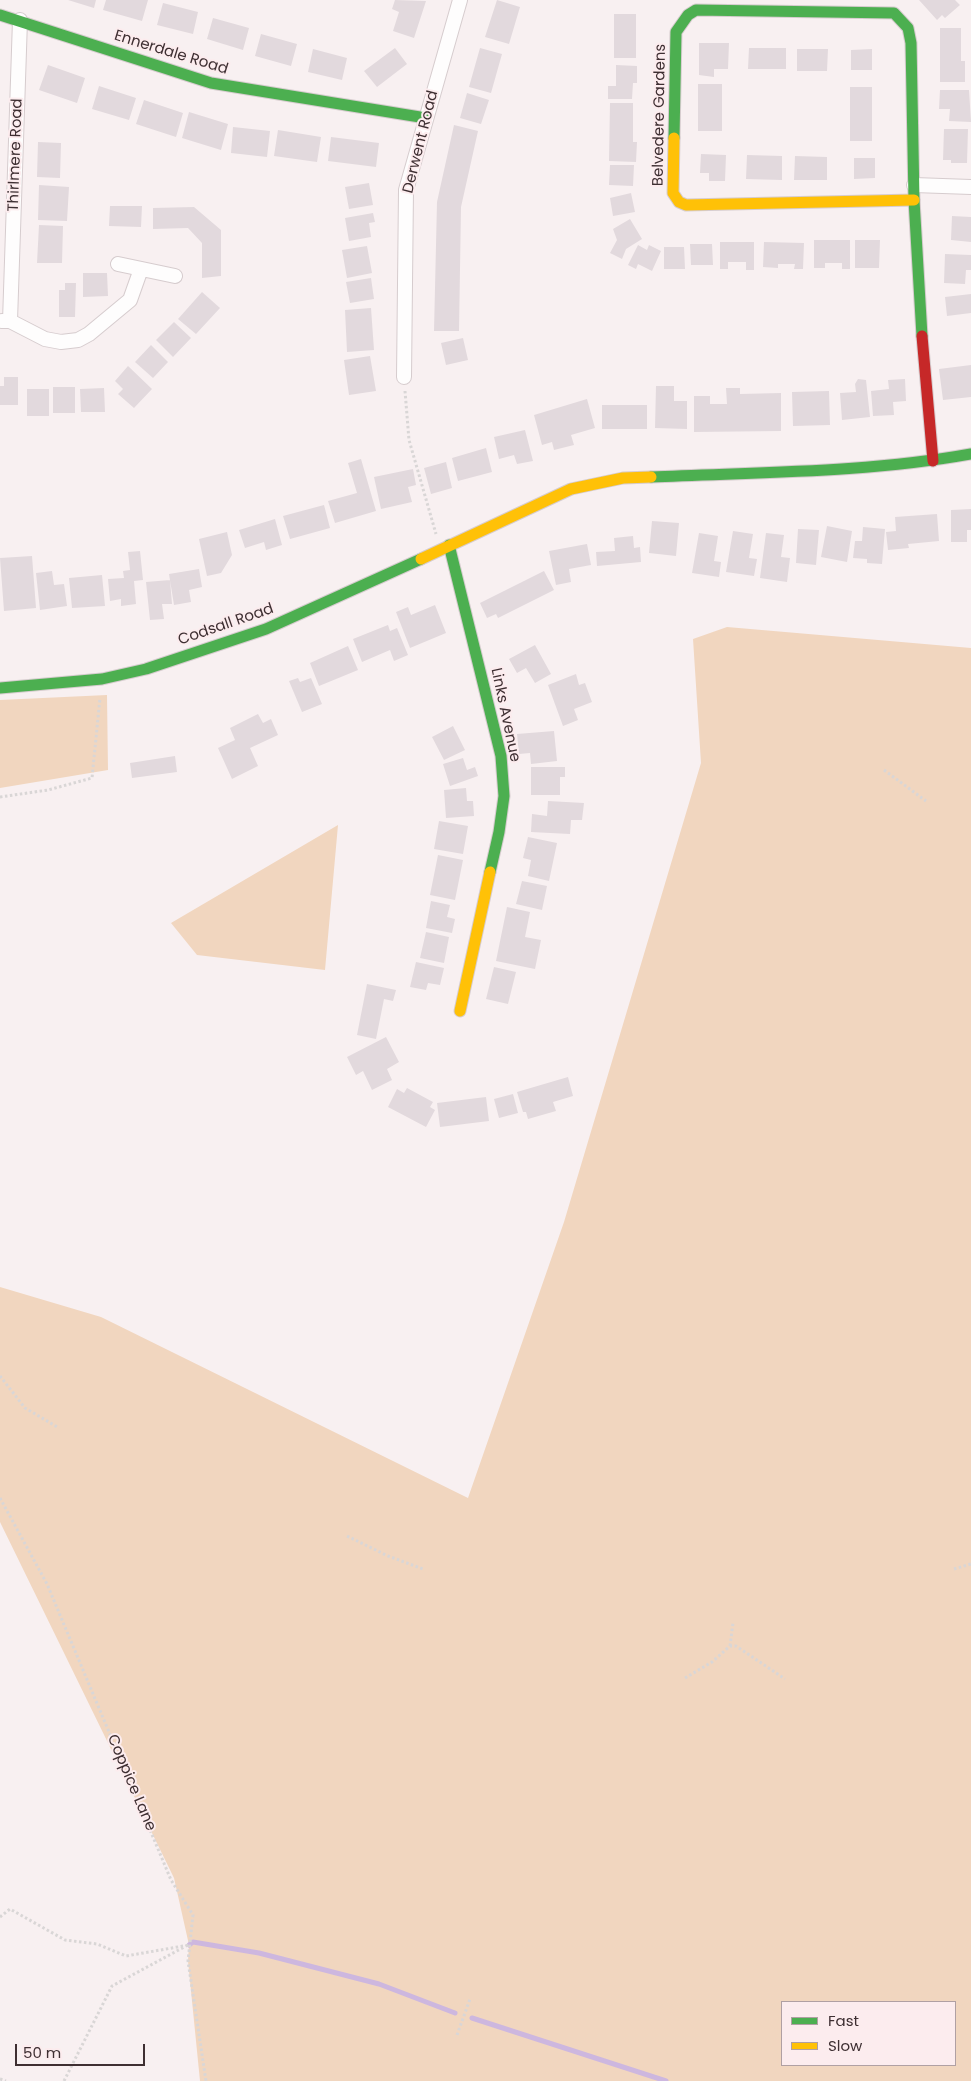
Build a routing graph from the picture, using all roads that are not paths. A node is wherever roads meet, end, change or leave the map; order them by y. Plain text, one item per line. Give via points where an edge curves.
1 (460, 0) edge
2 (0, 15) edge
3 (20, 20) junction
4 (426, 118) junction
5 (914, 185) junction
6 (971, 187) edge
7 (914, 200) junction
8 (118, 264) dead end
9 (141, 269) junction
10 (175, 276) dead end
11 (5, 321) edge
12 (404, 377) road end
13 (971, 454) edge
14 (933, 461) junction
15 (449, 545) junction
16 (0, 688) edge
17 (460, 1011) dead end

1 - 4 street, Derwent Road
2 - 3 street, Ennerdale Road
3 - 4 street, Ennerdale Road via 211,84
3 - 11 street, Thirlmere Road
4 - 12 street, Derwent Road via 406,190
5 - 6 street
5 - 7 street, Belvedere Gardens
5 - 7 street, Belvedere Gardens via 911,43 908,28 894,13 696,10 682,22 676,32 673,193 679,202 686,205
7 - 14 street, Belvedere Gardens
8 - 9 street
9 - 10 street
9 - 11 street via 130,300 78,340 61,342 45,339
13 - 14 street, Codsall Road
14 - 15 street, Codsall Road via 836,469 623,478 571,489
15 - 16 street, Codsall Road via 266,629 146,669 102,679
15 - 17 street, Links Avenue via 501,756 504,796

